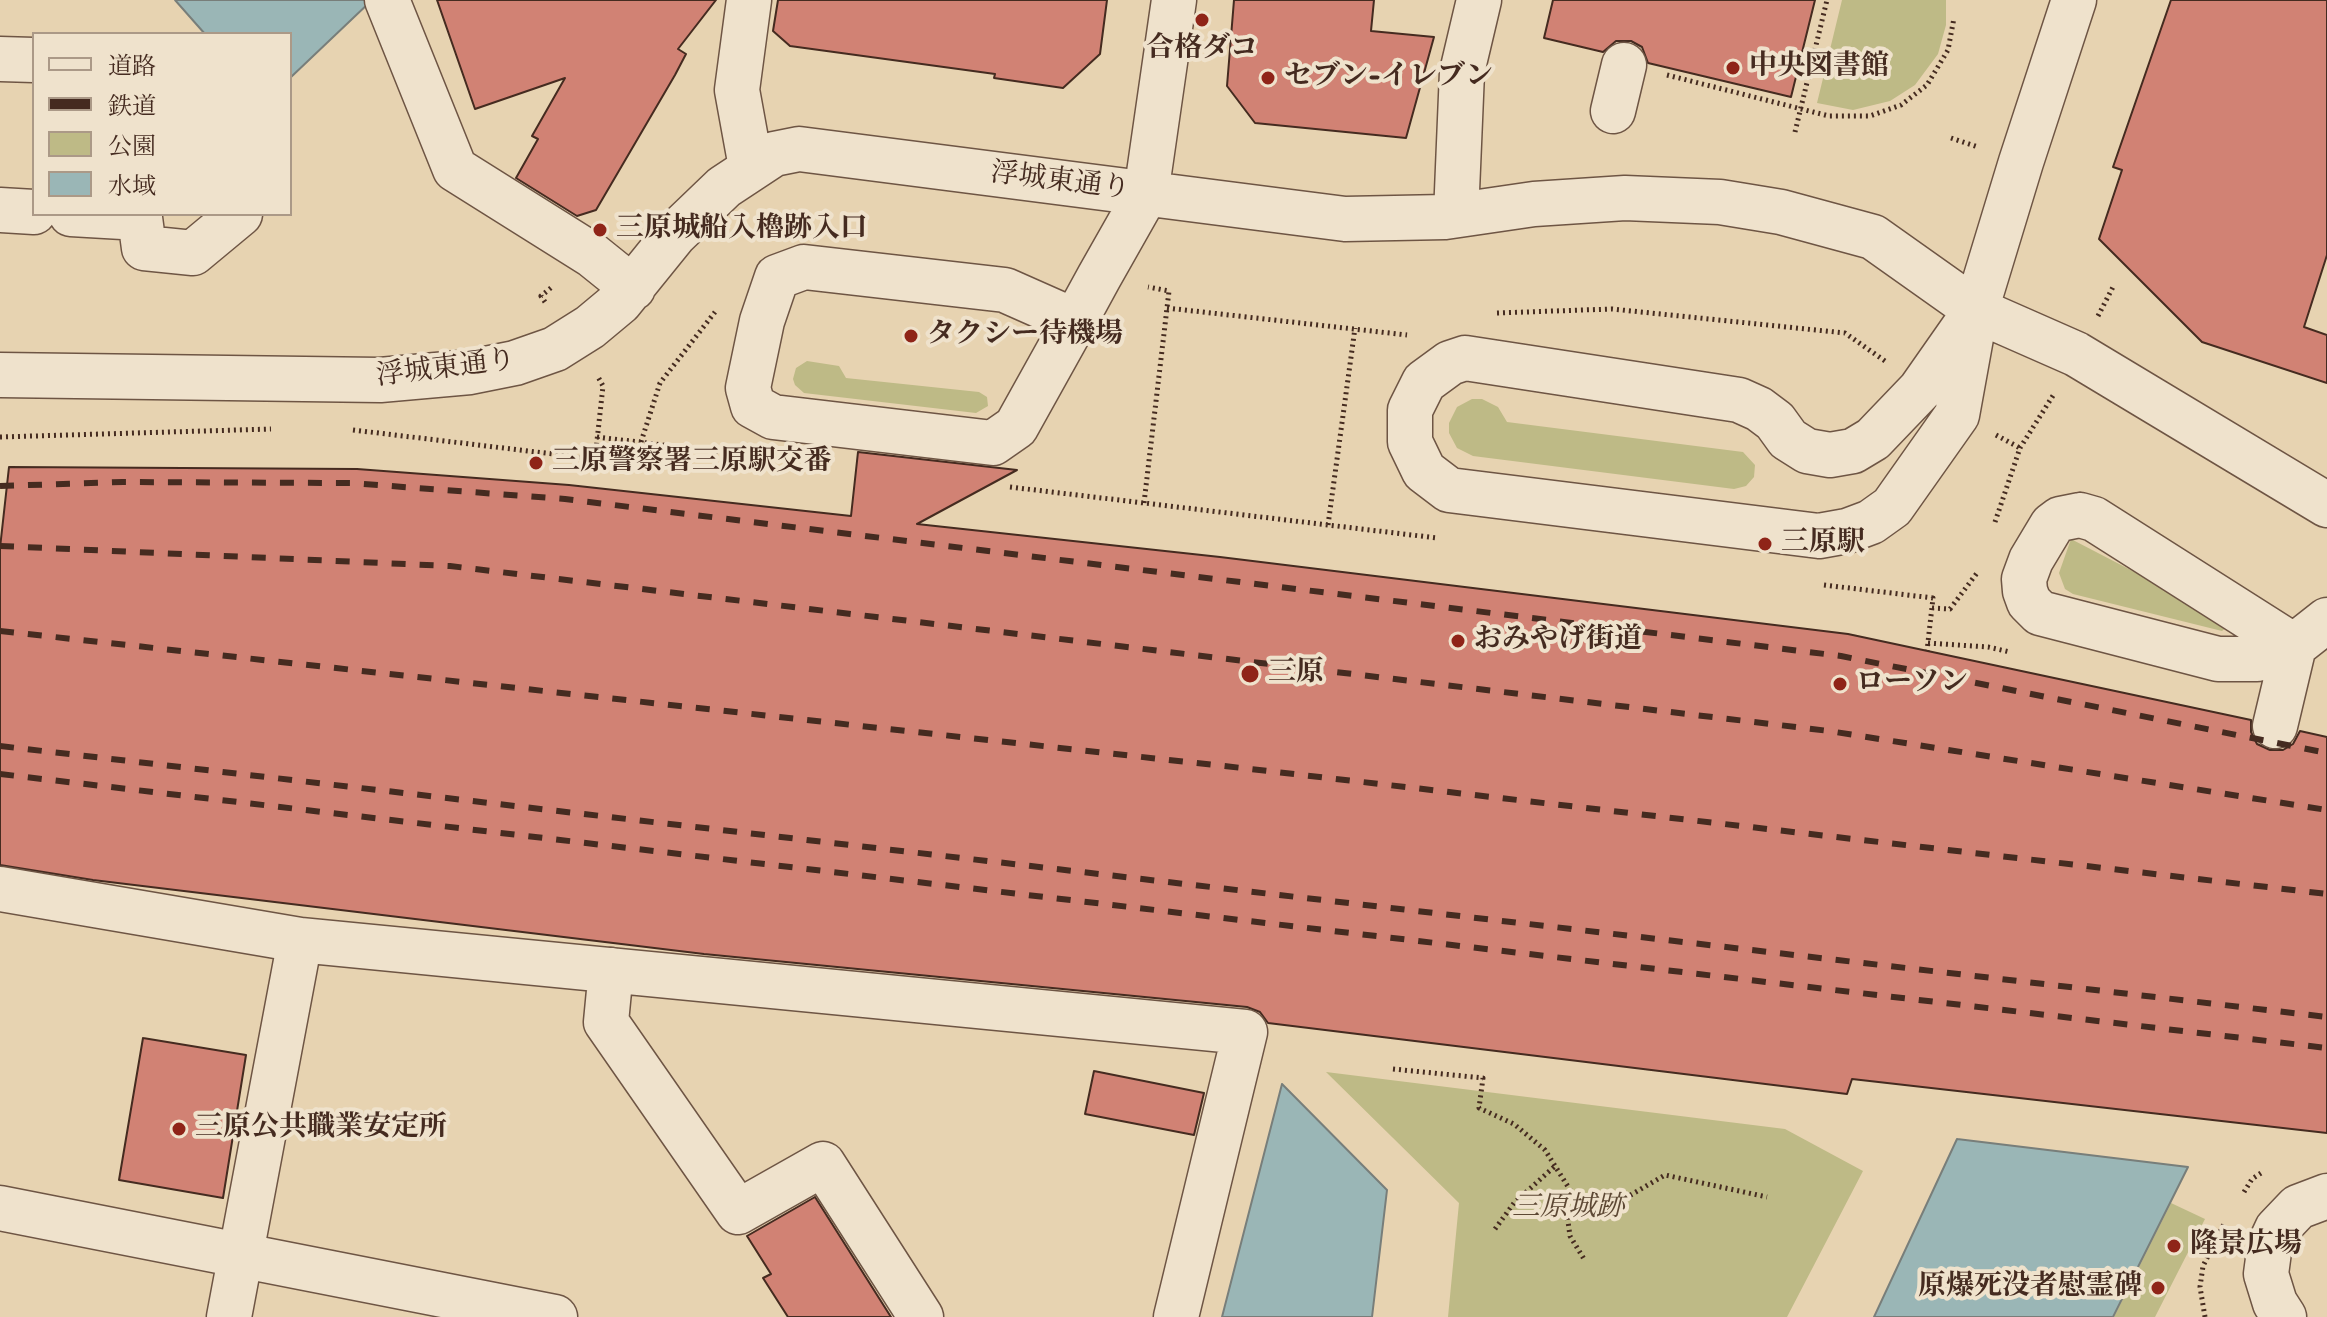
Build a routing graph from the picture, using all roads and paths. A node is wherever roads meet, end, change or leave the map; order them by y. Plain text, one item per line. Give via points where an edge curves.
1 (387, 0) edge
2 (749, 0) edge
3 (1174, 0) edge
4 (1479, 0) edge
5 (1825, 0) edge
6 (2074, 0) edge
7 (1954, 18) dead end
8 (0, 59) edge
9 (32, 60) edge
10 (1624, 65) joint
11 (1801, 107) junction
12 (1613, 111) dead end
13 (1795, 132) dead end
14 (751, 167) junction
15 (1146, 194) junction
16 (0, 210) edge
17 (32, 212) edge
18 (1456, 215) junction
19 (106, 216) edge
20 (238, 216) edge
21 (1099, 277) junction
22 (633, 288) junction
23 (1976, 310) junction
24 (1075, 321) junction
25 (1355, 327) dead end
26 (0, 375) edge
27 (603, 386) dead end
28 (2044, 413) dead end
29 (285, 429) dead end
30 (348, 429) dead end
31 (0, 437) edge
32 (597, 437) junction
33 (751, 456) dead end
34 (1003, 486) dead end
35 (1144, 503) junction
36 (2327, 505) edge
37 (1328, 525) junction
38 (1993, 529) dead end
39 (1452, 540) dead end
40 (1980, 570) dead end
41 (1809, 583) dead end
42 (1932, 608) junction
43 (2310, 633) edge
44 (1927, 651) dead end
45 (2275, 726) dead end
46 (0, 889) edge
47 (300, 940) junction
48 (611, 970) junction
49 (1393, 1069) dead end
50 (1555, 1166) junction
51 (2327, 1196) edge
52 (1767, 1197) dead end
53 (1579, 1198) junction
54 (0, 1208) edge
55 (1495, 1229) dead end
56 (241, 1253) junction
57 (1584, 1259) dead end
58 (229, 1317) edge
59 (555, 1317) edge
60 (921, 1317) edge
61 (1176, 1317) edge
62 (2284, 1317) edge

1 - 22 street via 455,169 592,255
2 - 14 street via 737,90
3 - 15 street
4 - 18 street via 1462,72
5 - 11 path
6 - 23 street
7 - 11 path via 1941,65 1908,101 1854,118
8 - 9 street
10 - 11 path
10 - 12 street
11 - 13 path
14 - 15 street, 浮城東通り via 774,154 799,149
14 - 22 street, 浮城東通り via 698,209
15 - 18 street, 浮城東通り via 1345,219
15 - 21 street
16 - 17 street
18 - 23 street, 浮城東通り via 1625,198 1720,202 1781,212 1873,237
19 - 20 street via 140,218 144,248 193,253
21 - 24 street
21 - 35 path via 1169,291
22 - 26 street, 浮城東通り via 605,315 555,349 470,372 333,381
23 - 23 street via 1957,415 1892,507 1847,531 1819,536 1449,490 1424,471 1410,442 1415,396 1436,371 1465,358 1739,400 1759,409 1807,451 1853,451 1873,439 1920,390
23 - 36 street, 浮城東通り via 2076,354
24 - 24 street via 1016,427 993,443 773,417 753,406 748,388 777,277 804,267 1005,290
25 - 37 path
27 - 32 path
28 - 38 path via 2020,448
29 - 31 path
30 - 32 path via 595,459
32 - 33 path
34 - 35 path
35 - 37 path
37 - 39 path
40 - 42 path via 1950,609
41 - 42 path via 1933,598
42 - 44 path
43 - 43 street via 2257,659 2218,659 2040,613 2029,602 2024,579 2052,525 2080,515
43 - 45 street
46 - 47 street
47 - 48 street
47 - 56 street
48 - 60 street via 606,1022 738,1212 823,1164
48 - 61 street via 1245,1032
49 - 50 path via 1483,1078 1479,1108 1514,1124 1545,1150
50 - 53 path
50 - 55 path via 1514,1203
51 - 62 street via 2298,1207 2270,1244 2266,1274
52 - 53 path via 1665,1175 1629,1196 1586,1202
53 - 57 path via 1567,1214 1570,1236
54 - 56 street
56 - 58 street
56 - 59 street

